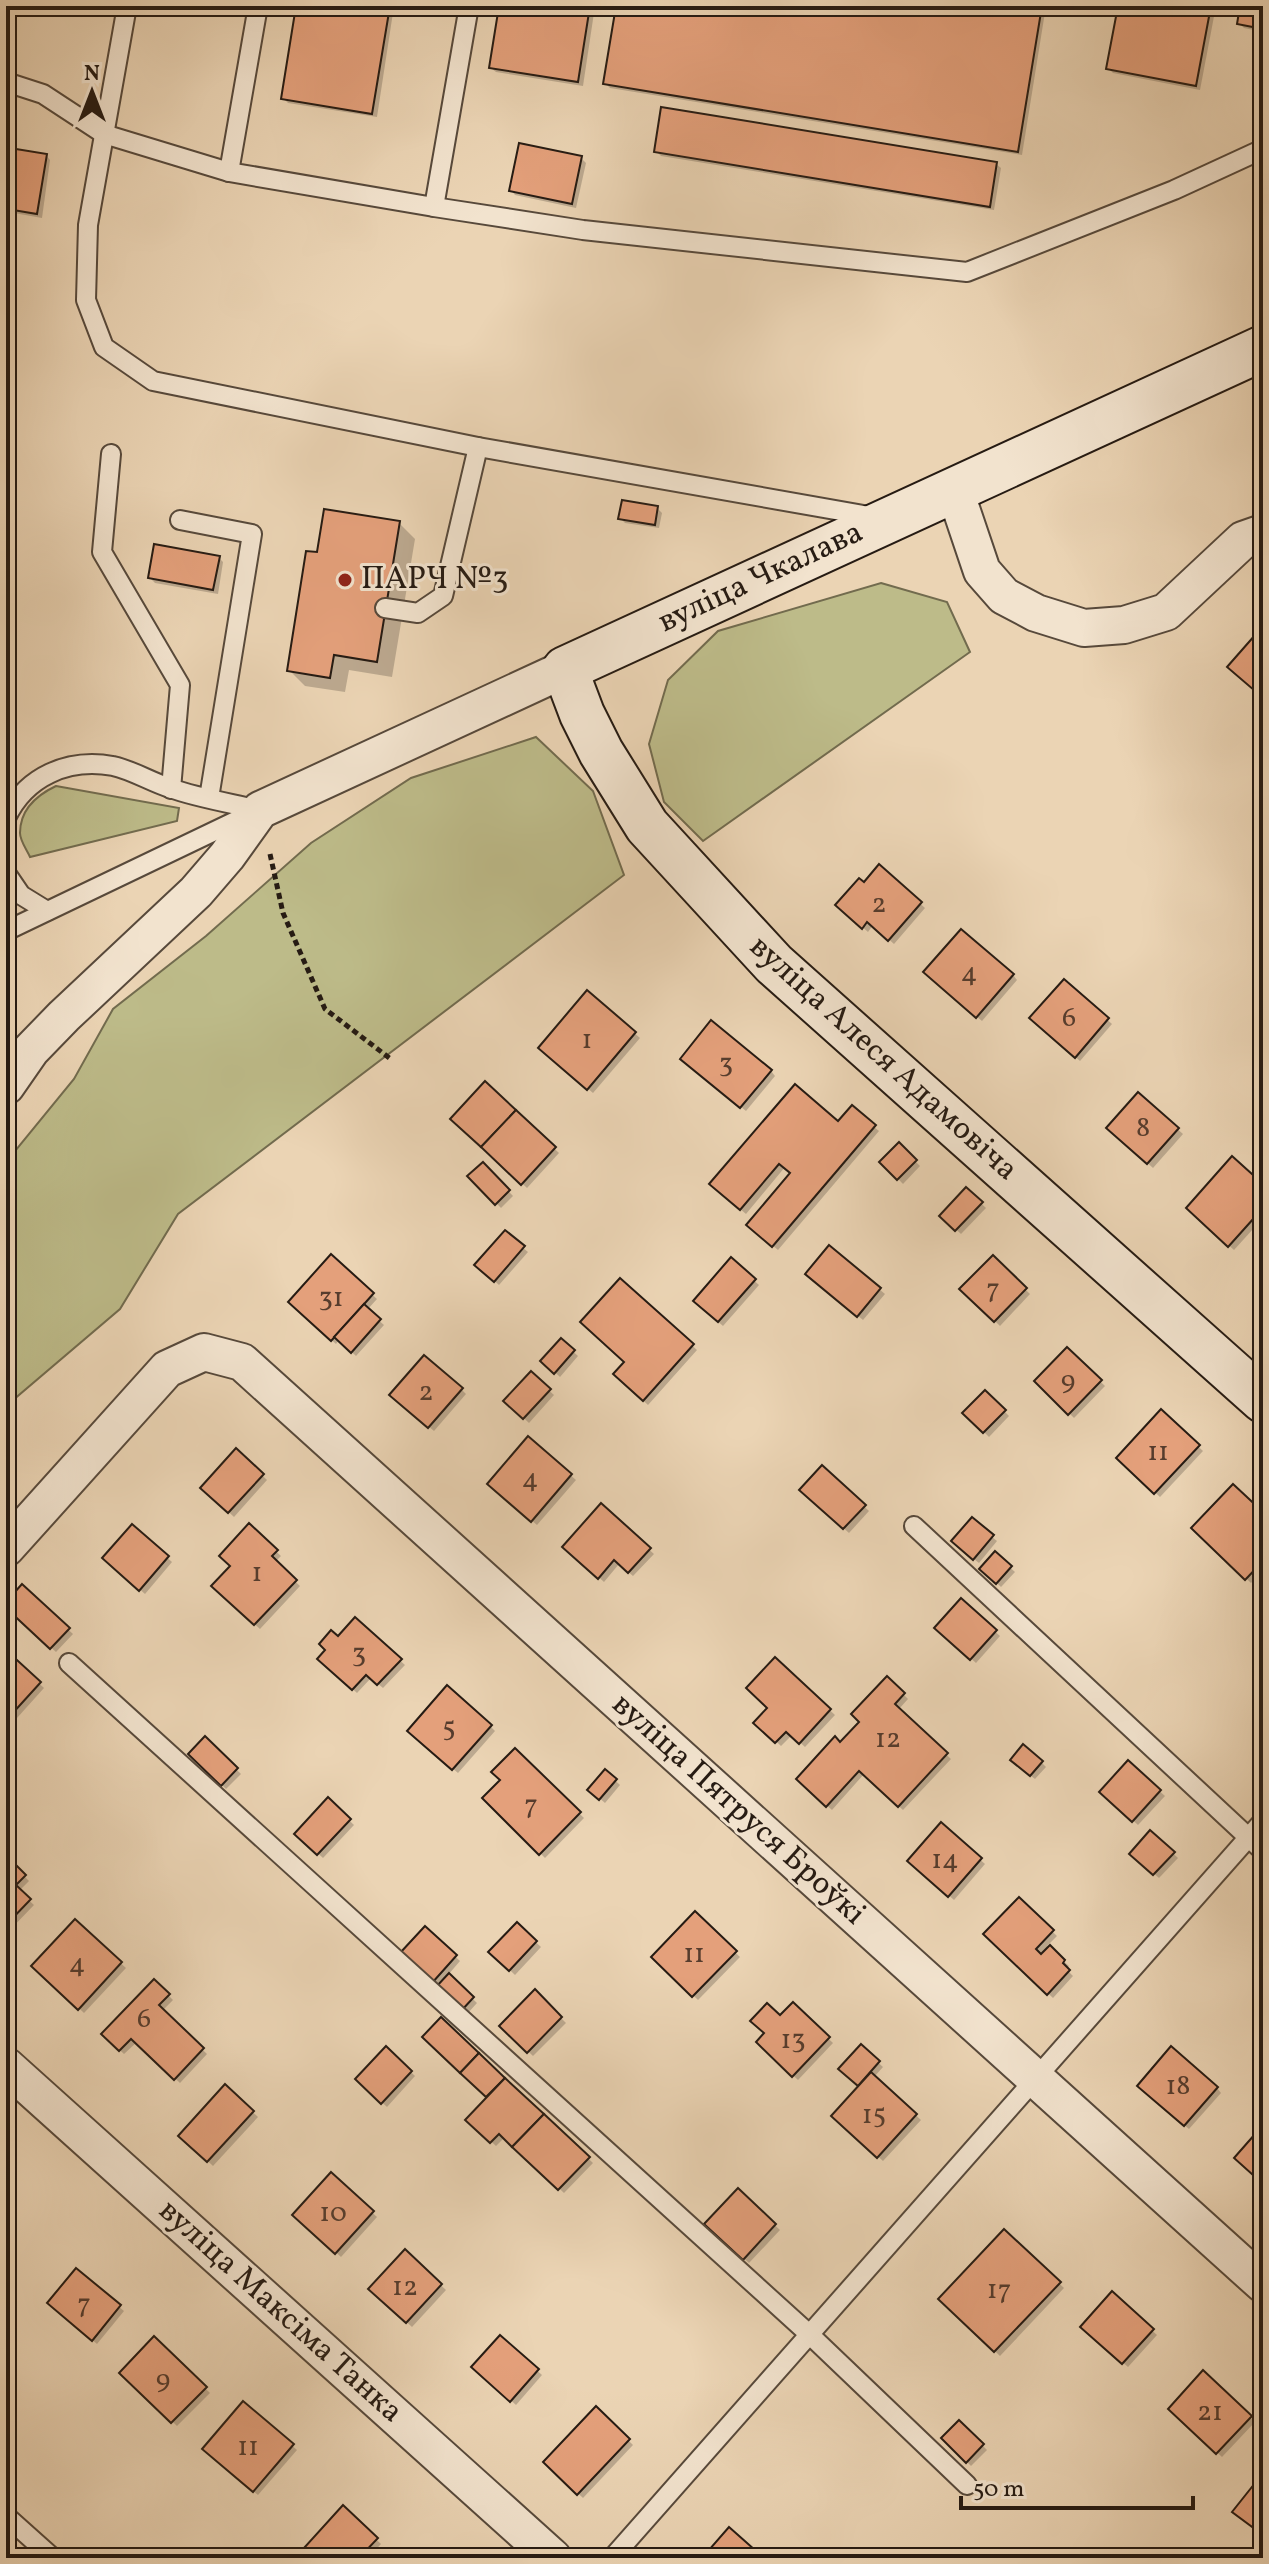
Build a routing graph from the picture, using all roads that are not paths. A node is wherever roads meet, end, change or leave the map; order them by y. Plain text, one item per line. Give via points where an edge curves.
1 (127, 6) edge
2 (258, 6) edge
3 (469, 6) edge
4 (6, 82) edge
5 (104, 134) junction
6 (1263, 149) edge
7 (229, 172) junction
8 (434, 207) junction
9 (1263, 348) edge
10 (478, 447) junction
11 (111, 454) dead end
12 (955, 491) junction
13 (890, 519) junction
14 (180, 520) dead end
15 (1263, 533) edge
16 (385, 608) dead end
17 (565, 669) junction
18 (171, 789) junction
19 (209, 798) junction
20 (260, 810) junction
21 (6, 818) edge
22 (6, 873) edge
23 (47, 911) junction
24 (6, 931) edge
25 (6, 1086) edge
26 (1263, 1400) edge
27 (914, 1526) dead end
28 (6, 1548) edge
29 (69, 1663) dead end
30 (1263, 1821) edge
31 (1248, 1838) junction
32 (1263, 1851) edge
33 (6, 2066) edge
34 (1035, 2078) junction
35 (1263, 2284) edge
36 (809, 2334) junction
37 (967, 2485) dead end
38 (6, 2516) edge
39 (53, 2558) edge
40 (553, 2558) edge
41 (612, 2558) edge

1 - 5 lane
2 - 7 lane
3 - 8 lane
4 - 5 lane via 43,94
5 - 7 lane
5 - 10 lane via 88,225 86,300 104,347 153,381
6 - 8 lane via 967,272 583,230
7 - 8 lane
9 - 12 street, вуліца Чкалава
10 - 13 lane
10 - 16 lane via 443,596 418,613
11 - 18 lane via 102,552 180,685
12 - 13 street, вуліца Чкалава
12 - 15 street via 982,571 1004,596 1084,628 1124,625 1166,612 1243,540
13 - 17 street, вуліца Чкалава
14 - 19 lane via 252,534
17 - 20 street, вуліца Чкалава
17 - 26 street, вуліца Алеся Адамовіча via 601,752 647,826 774,964
18 - 19 lane
18 - 21 lane via 113,766 76,764 32,783
19 - 20 lane
20 - 23 lane
20 - 25 street via 196,892 64,1016
22 - 23 lane via 21,895
23 - 24 lane
27 - 31 lane
28 - 34 street, вуліца Пятруся Броўкі via 167,1369 204,1352 242,1362
29 - 36 lane
30 - 31 lane
31 - 32 lane
31 - 34 lane
33 - 40 street, вуліца Максіма Танка
34 - 35 street, вуліца Пятруся Броўкі
34 - 36 lane
36 - 37 lane
36 - 41 lane
38 - 39 lane

